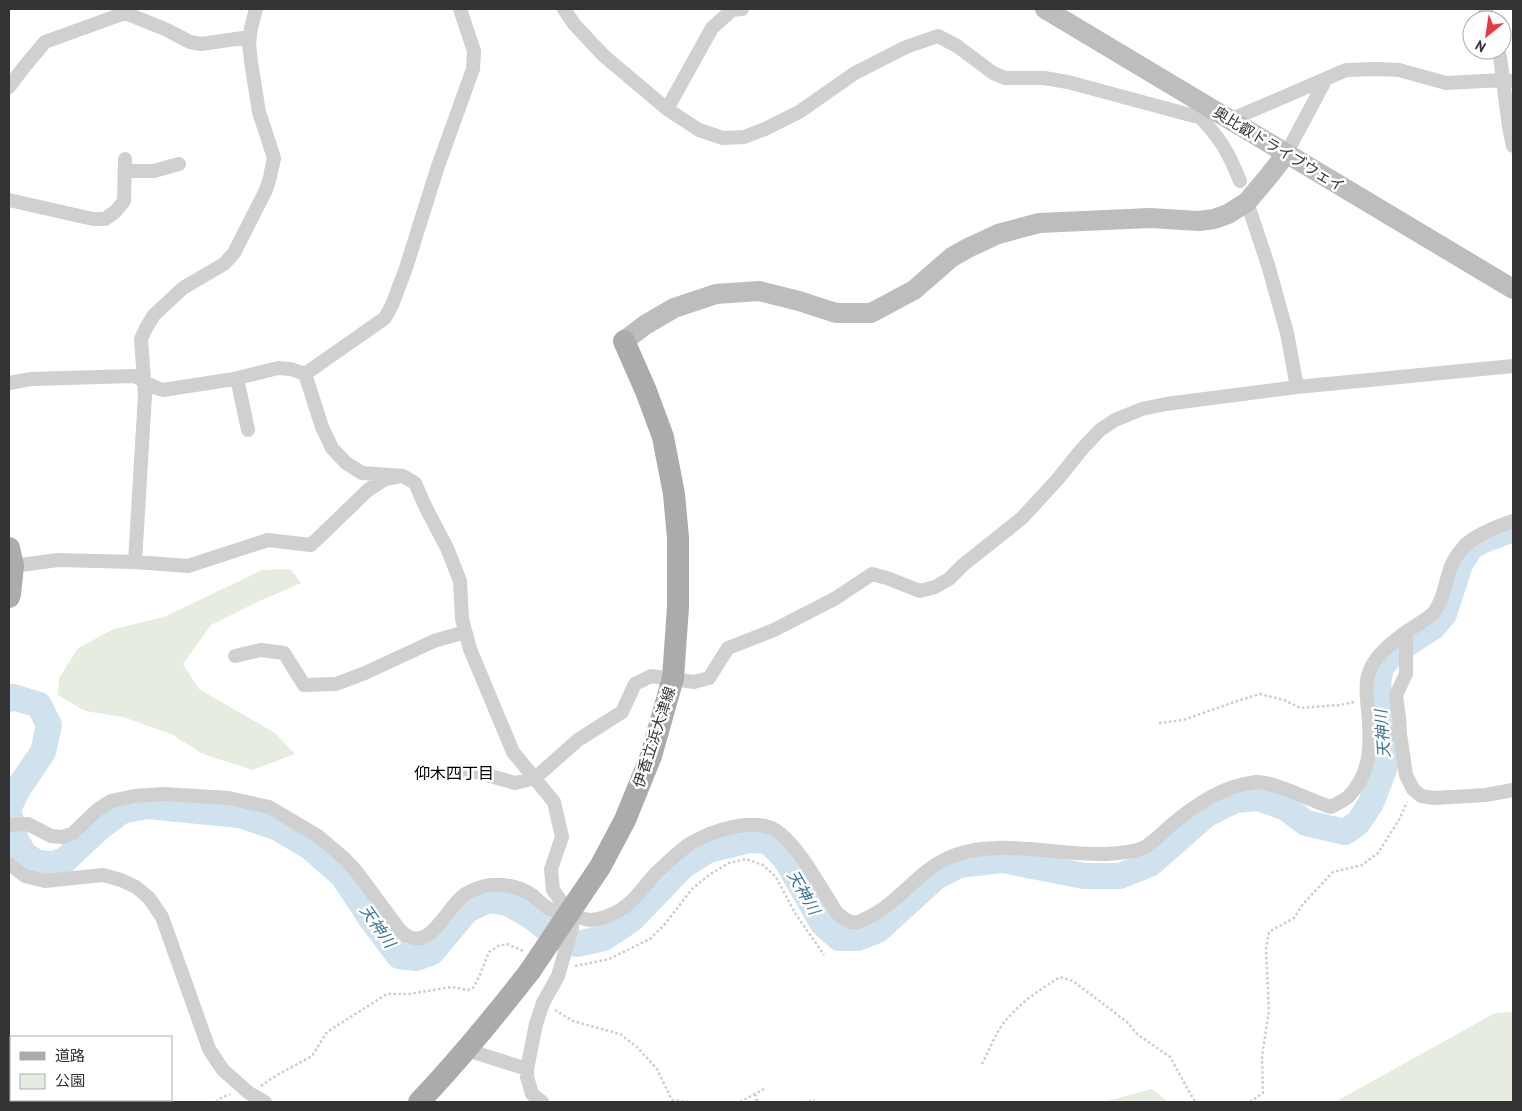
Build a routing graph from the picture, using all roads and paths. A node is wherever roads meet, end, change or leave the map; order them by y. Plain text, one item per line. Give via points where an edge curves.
1 (256, 9) edge
2 (460, 9) edge
3 (564, 9) edge
4 (742, 9) edge
5 (1045, 9) edge
6 (126, 11) edge
7 (250, 37) junction
8 (1501, 60) edge
9 (1326, 79) junction
10 (1508, 80) edge
11 (9, 88) edge
12 (668, 109) junction
13 (1203, 111) junction
14 (1230, 120) junction
15 (1513, 146) edge
16 (1286, 154) junction
17 (179, 164) dead end
18 (1240, 180) dead end
19 (9, 200) edge
20 (1247, 202) junction
21 (1513, 289) edge
22 (624, 341) joint
23 (1513, 366) edge
24 (306, 374) junction
25 (238, 378) junction
26 (144, 380) junction
27 (9, 383) edge
28 (1297, 387) junction
29 (248, 430) dead end
30 (402, 476) junction
31 (1513, 521) edge
32 (11, 557) edge
33 (135, 562) junction
34 (9, 597) edge
35 (465, 632) junction
36 (1406, 632) junction
37 (235, 656) dead end
38 (673, 678) junction
39 (1366, 691) junction
40 (1159, 723) dead end
41 (1374, 735) junction
42 (1397, 735) junction
43 (458, 771) dead end
44 (535, 778) junction
45 (1413, 789) junction
46 (1513, 790) edge
47 (9, 825) edge
48 (9, 864) edge
49 (574, 915) junction
50 (824, 955) dead end
51 (528, 962) junction
52 (561, 968) junction
53 (543, 1003) junction
54 (466, 1050) junction
55 (982, 1064) dead end
56 (527, 1069) junction
57 (764, 1088) dead end
58 (250, 1094) junction
59 (755, 1094) junction
60 (814, 1100) dead end
61 (265, 1102) edge
62 (419, 1102) edge
63 (542, 1102) edge
64 (688, 1102) edge
65 (740, 1102) edge
66 (757, 1102) edge
67 (804, 1102) edge
68 (1195, 1102) edge
69 (1250, 1102) edge

1 - 7 street
2 - 24 street via 474,51 473,69 392,305 385,318
3 - 12 street via 604,56
4 - 12 street via 732,10 712,28
5 - 13 street, 奥比叡ドライブウェイ
6 - 7 street via 190,42 201,44
6 - 11 street via 45,42
7 - 26 street via 259,112 274,158 266,190 234,253 224,264 183,288 154,315 141,339
8 - 10 street
9 - 10 street via 1346,70 1376,69 1399,70 1446,83
9 - 14 street
9 - 16 street
10 - 15 street via 1509,127
12 - 13 street via 699,130 723,138 744,138 799,112 855,73 906,47 938,36 1005,78 1068,82 1194,116
13 - 14 street, 奥比叡ドライブウェイ
13 - 18 street via 1230,156
14 - 16 street, 奥比叡ドライブウェイ
16 - 20 street
16 - 21 street, 奥比叡ドライブウェイ
17 - 19 street via 154,170 125,165 124,201 105,219
20 - 22 street via 1228,214 1199,221 1150,218 1039,223 998,234 968,248 914,290 871,313 836,313 759,290 716,294 674,308
20 - 28 street via 1287,334
22 - 38 main road, 伊香立浜大津線 via 663,437 674,494 678,607
23 - 28 street
24 - 25 street via 278,368
24 - 30 street via 322,428 332,448 346,463 362,472
25 - 26 street via 163,390
25 - 29 street
26 - 27 street via 118,375
26 - 33 street
28 - 38 street via 1166,404 1115,420 1082,448 1022,518 949,579 920,591 872,574 836,598 774,630 728,648 709,678 694,682
30 - 33 street via 385,479 368,490 311,545 268,540 188,566
30 - 35 street via 415,483 447,548 460,581
31 - 36 street via 1495,527 1462,548 1454,559 1434,612
32 - 33 street
32 - 34 main road
35 - 37 street via 434,640 336,684 304,685 284,653 261,650
35 - 44 street via 513,752
36 - 39 street via 1377,658 1368,675
36 - 42 street via 1406,674 1396,695
38 - 44 street via 651,676 635,684 622,712 578,740
38 - 49 main road, 伊香立浜大津線 via 651,756 625,820
39 - 40 path via 1355,701 1340,705 1300,708 1260,694 1183,720
39 - 41 street
41 - 42 street
41 - 49 street via 1368,761 1358,783 1347,798 1331,807 1275,786 1258,782 1238,785 1218,792 1191,808 1141,849 1086,855 1014,848 962,852 924,873 876,914 857,922 847,921 837,914 796,849 776,831 759,825 716,831 689,844 631,902 613,914 591,920
42 - 45 street via 1406,775
43 - 44 street via 473,771 515,784
44 - 49 street via 554,802 562,837 551,869 553,890
45 - 46 street via 1421,796 1434,798
45 - 69 path via 1399,820 1378,853 1362,865 1333,872 1294,918 1269,932 1266,949 1269,1010 1262,1056 1263,1093
47 - 49 street via 28,824 51,836 62,837 73,833 111,801 164,794 229,798 269,808 318,836 350,865 399,929 412,939 426,936 464,896 475,888 487,886 522,889 550,909
48 - 58 street via 26,876 45,881 103,875 136,887 149,898 162,917 209,1049 223,1070
49 - 51 main road, 伊香立浜大津線, bridge
49 - 52 street
50 - 52 path via 795,913 776,877 763,865 746,859 708,875 650,940 609,959
51 - 54 main road, 伊香立浜大津線 via 486,1027
51 - 58 path via 507,944 498,946 489,952 473,988 388,994 327,1032 312,1056
52 - 53 street
53 - 56 street
53 - 64 path via 573,1021 626,1038 657,1069 672,1100
54 - 56 street
54 - 62 main road, 伊香立浜大津線
55 - 68 path via 1006,1019 1028,998 1060,977 1073,981 1170,1057
56 - 63 street via 532,1094
57 - 59 path
58 - 61 street
59 - 65 path
59 - 66 path
60 - 67 path

